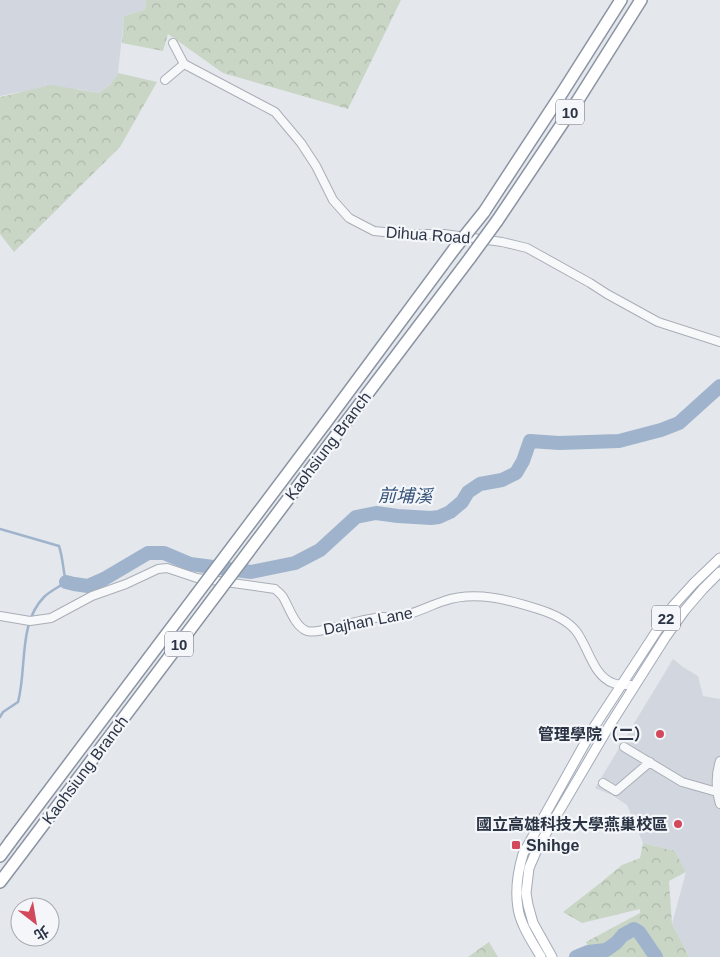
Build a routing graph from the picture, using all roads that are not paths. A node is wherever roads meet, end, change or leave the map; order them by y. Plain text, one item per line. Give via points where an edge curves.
1 (620, 0) edge
2 (641, 0) edge
3 (173, 42) dead end
4 (184, 64) junction
5 (165, 80) dead end
6 (720, 342) edge
7 (720, 558) edge
8 (720, 572) edge
9 (0, 616) edge
10 (617, 684) junction
11 (636, 685) junction
12 (624, 747) dead end
13 (720, 761) edge
14 (650, 762) junction
15 (603, 783) dead end
16 (717, 792) junction
17 (720, 804) edge
18 (0, 856) edge
19 (0, 882) edge
20 (541, 957) edge
21 (552, 957) edge

1 - 18 highway, Kaohsiung Branch / 10, bridge via 484,212
2 - 19 highway, Kaohsiung Branch / 10, bridge via 497,221
3 - 4 street
4 - 5 street
4 - 6 street, Dihua Road via 275,112 301,143 333,200 349,218 374,232 444,234 527,248 658,322
7 - 10 main road, 22 via 673,606
8 - 11 main road, 22 via 685,610
9 - 10 street, Dajhan Lane via 30,621 51,618 92,596 167,568 197,578 275,589 282,595 293,617 307,631 412,614 446,600 480,596 512,602 560,618 575,630 599,672
10 - 11 street
10 - 20 main road, 22 via 523,854 518,872 518,907
11 - 21 main road, 22 via 543,838 529,868 528,905 533,923
12 - 14 street
13 - 16 street
14 - 15 street via 616,791
14 - 16 street via 682,782
16 - 17 street

